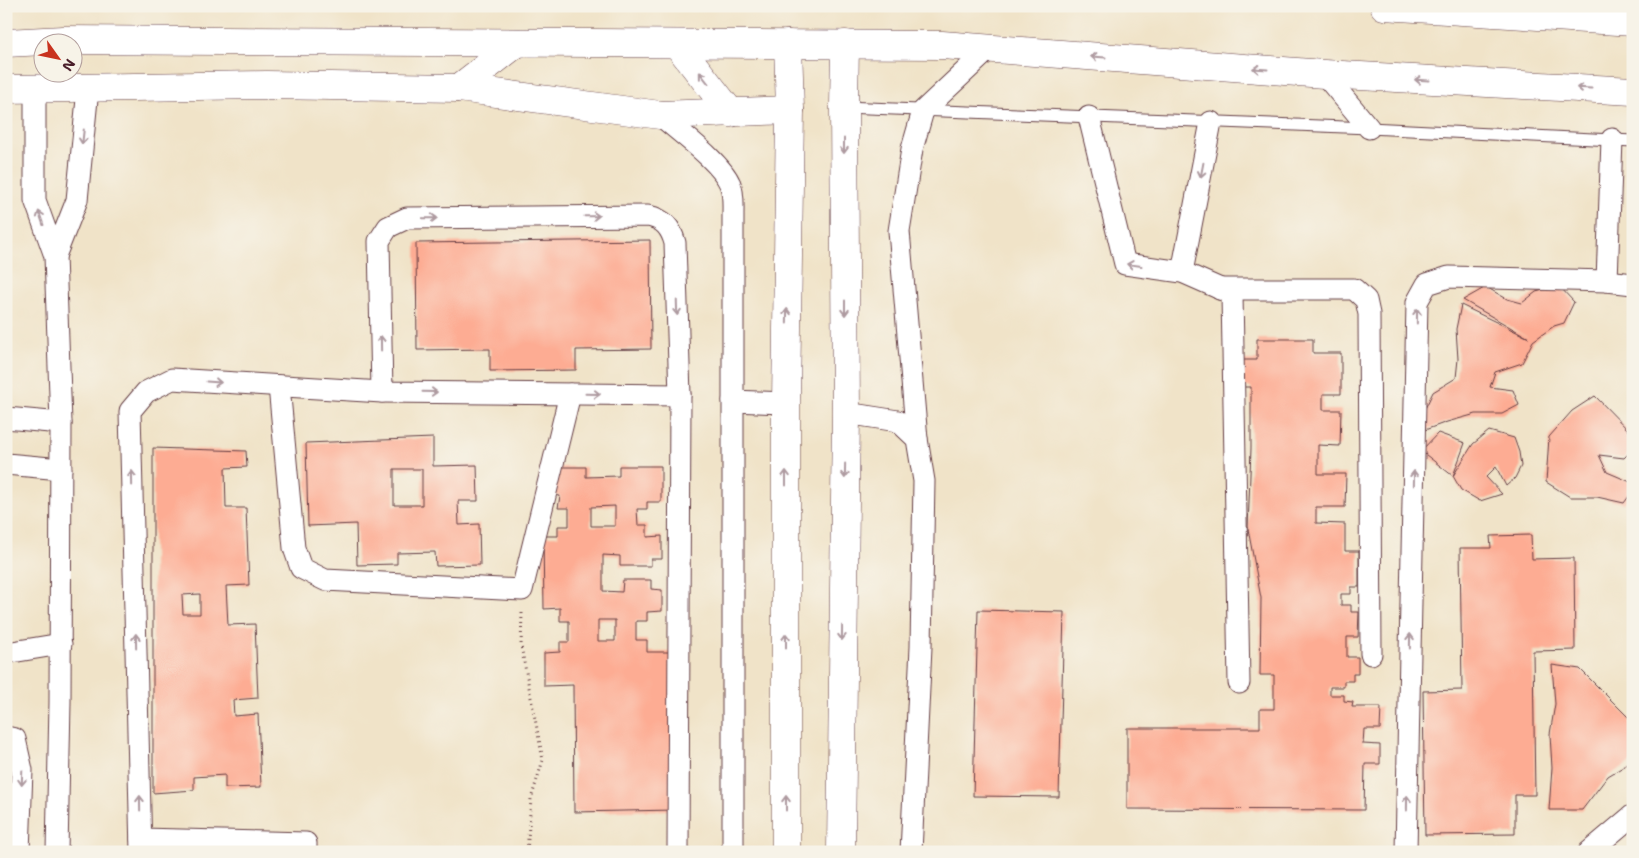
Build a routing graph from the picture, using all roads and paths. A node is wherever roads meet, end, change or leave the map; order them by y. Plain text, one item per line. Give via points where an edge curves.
1 (1384, 6) edge
2 (1633, 22) edge
3 (6, 43) edge
4 (517, 43) junction
5 (677, 44) junction
6 (788, 44) junction
7 (845, 44) junction
8 (990, 48) junction
9 (1324, 74) junction
10 (459, 88) junction
11 (6, 89) edge
12 (35, 89) junction
13 (88, 89) junction
14 (1633, 91) edge
15 (844, 107) junction
16 (790, 110) junction
17 (923, 111) junction
18 (731, 113) junction
19 (660, 115) junction
20 (1089, 117) junction
21 (1211, 122) junction
22 (1369, 128) junction
23 (1622, 140) edge
24 (55, 256) junction
25 (1182, 272) junction
26 (1608, 282) junction
27 (1633, 284) edge
28 (1220, 288) junction
29 (279, 386) junction
30 (382, 392) junction
31 (570, 394) junction
32 (680, 395) junction
33 (733, 402) junction
34 (786, 402) junction
35 (846, 413) junction
36 (6, 418) edge
37 (61, 423) junction
38 (917, 439) junction
39 (6, 464) edge
40 (61, 469) junction
41 (522, 590) junction
42 (61, 644) junction
43 (6, 653) edge
44 (1371, 654) dead end
45 (1238, 683) dead end
46 (6, 737) edge
47 (1633, 815) edge
48 (141, 845) edge
49 (18, 852) edge
50 (57, 852) edge
51 (306, 852) edge
52 (527, 852) edge
53 (678, 852) edge
54 (733, 852) edge
55 (786, 852) edge
56 (840, 852) edge
57 (911, 852) edge
58 (1406, 852) edge
59 (1589, 852) edge

1 - 2 street
3 - 4 street via 63,40
4 - 5 street
4 - 10 street
5 - 6 street
18 -> 5 street
6 - 7 street
6 - 16 street
7 - 8 street via 942,44
7 - 15 street
9 -> 8 street
8 - 17 street
14 -> 9 street
9 - 22 street
10 - 13 street via 267,85
10 - 19 street
11 - 12 street
12 - 13 street
24 -> 12 street via 35,200
13 -> 24 street via 77,200
15 - 17 lane
15 -> 35 street
16 - 18 street
34 -> 16 street
17 - 20 lane
17 - 38 street via 912,148 899,231
18 - 19 street
19 - 33 street via 716,164 731,186
20 - 21 lane
25 -> 20 street via 1125,264
21 - 22 lane
21 -> 25 street
22 - 23 lane
23 - 26 street
24 - 37 street
25 - 28 street
26 - 27 street
58 -> 26 street via 1417,302 1427,284 1449,277
28 - 44 street via 1354,289 1366,300 1369,314
28 - 45 street via 1232,294
29 - 30 street
29 - 41 street via 294,548 301,568 326,580
48 -> 29 street via 130,411 146,392 172,379
30 -> 31 street
30 -> 32 street via 379,242 388,227 407,218 648,216 659,218 666,224 675,243
31 -> 32 street
31 - 41 street
32 - 53 street
33 - 34 street
33 - 54 street
55 -> 34 street
35 - 38 street via 898,422
35 -> 56 street
36 - 37 street
37 - 40 street
38 - 57 street via 924,491 921,647
39 - 40 street
40 - 42 street
41 - 52 path via 521,646 543,760 531,799
42 - 43 street
42 - 50 street
46 -> 49 street via 15,739 22,770
47 - 59 street
48 - 51 street via 306,843

